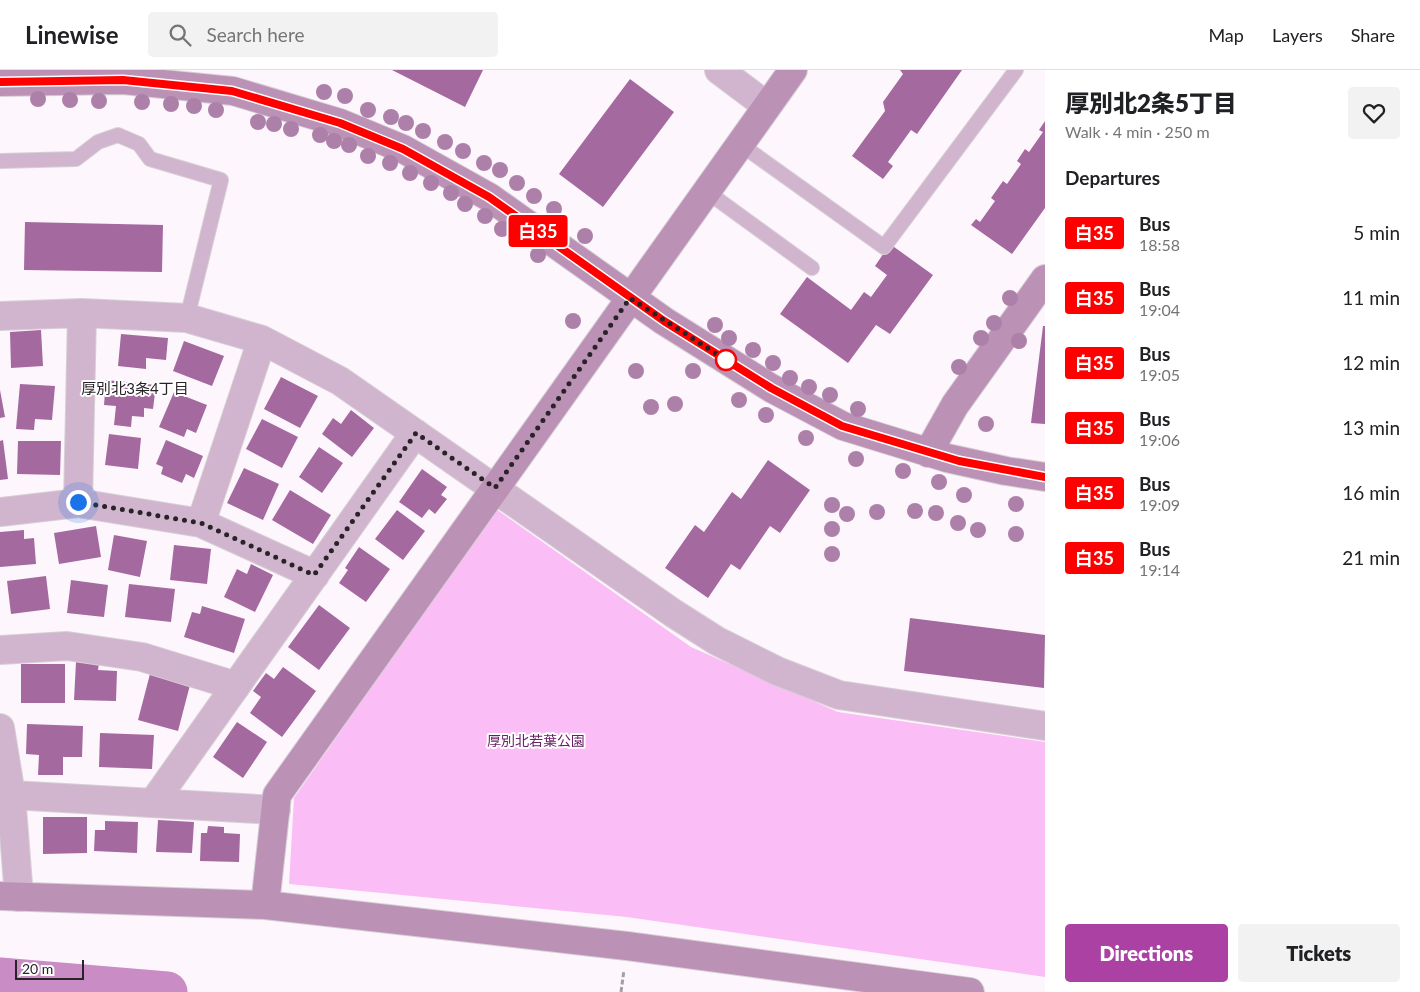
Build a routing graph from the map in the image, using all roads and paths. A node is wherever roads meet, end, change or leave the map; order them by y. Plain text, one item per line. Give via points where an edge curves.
1 (719, 70) edge
2 (793, 70) edge
3 (1016, 70) edge
4 (0, 82) edge
5 (768, 106) junction
6 (740, 144) junction
7 (0, 161) edge
8 (706, 191) junction
9 (812, 268) dead end
10 (1045, 279) edge
11 (630, 298) junction
12 (82, 313) junction
13 (0, 316) edge
14 (187, 318) junction
15 (262, 340) junction
16 (416, 433) junction
17 (928, 453) junction
18 (1045, 477) edge
19 (495, 488) junction
20 (78, 502) junction
21 (0, 512) edge
22 (201, 523) junction
23 (314, 575) junction
24 (0, 650) edge
25 (236, 686) junction
26 (1045, 726) edge
27 (0, 728) edge
28 (11, 795) junction
29 (153, 803) junction
30 (276, 810) junction
31 (10, 896) edge
32 (265, 905) junction
33 (624, 969) dead end
34 (621, 992) edge
35 (970, 992) edge

1 - 5 street
2 - 5 street
3 - 6 lane via 884,247
4 - 11 street via 123,80 232,91 340,123 403,149 489,197
5 - 6 street
6 - 8 street
7 - 14 lane via 76,158 98,142 118,135 139,144 150,159 221,180
8 - 9 lane
8 - 11 street
10 - 17 street via 955,405
11 - 17 street via 771,388 842,426
11 - 19 street
12 - 13 street
12 - 14 street
12 - 20 street
14 - 15 street
15 - 16 street via 340,381
15 - 22 street
16 - 19 street
16 - 23 street
17 - 18 street
19 - 26 street via 680,618 777,671 839,695
19 - 30 street via 277,796
20 - 21 street
20 - 22 street
22 - 23 street
23 - 25 street
24 - 25 street via 67,646 142,657
25 - 29 street
27 - 28 street
28 - 29 street
28 - 31 street
29 - 30 street
30 - 32 street
31 - 32 street
32 - 35 street via 627,946
33 - 34 path

